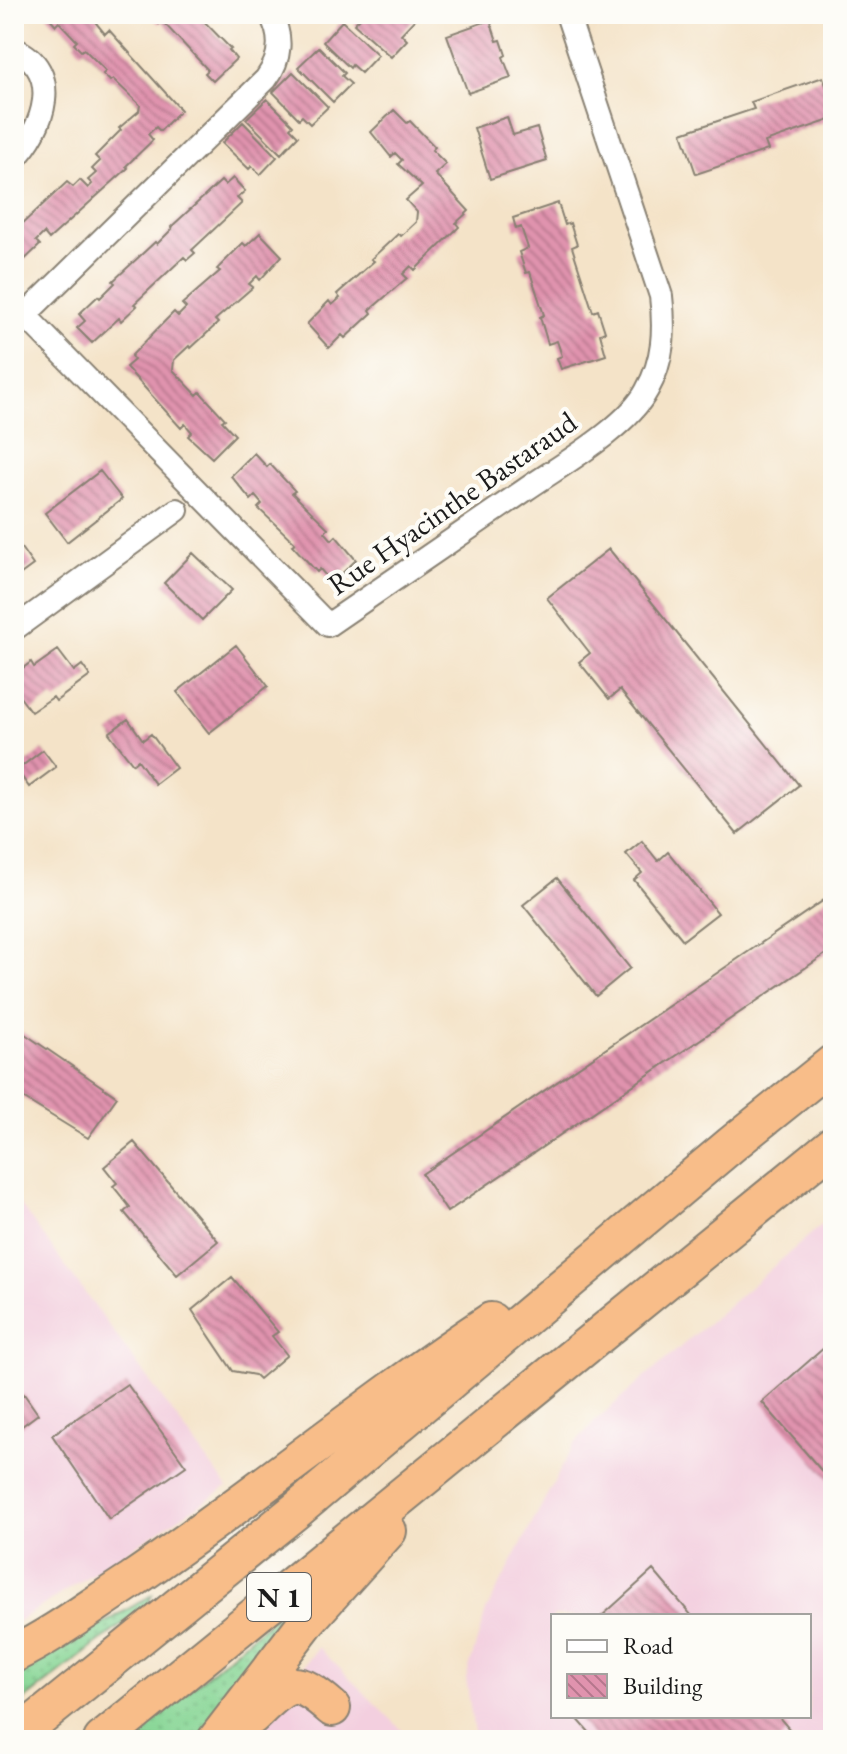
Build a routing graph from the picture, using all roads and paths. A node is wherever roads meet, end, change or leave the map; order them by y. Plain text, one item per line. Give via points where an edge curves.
1 (270, 14) edge
2 (567, 14) edge
3 (14, 49) edge
4 (16, 153) edge
5 (19, 310) edge
6 (177, 510) dead end
7 (14, 629) edge
8 (833, 1063) edge
9 (833, 1145) edge
10 (589, 1264) junction
11 (456, 1453) junction
12 (14, 1654) edge
13 (332, 1708) dead end
14 (14, 1739) edge
15 (102, 1740) edge
16 (216, 1740) edge
17 (226, 1740) edge

1 - 5 street via 280,45 266,79
2 - 5 street, Rue Hyacinthe Bastaraud via 661,296 665,329 659,366 634,410 589,446 328,625
3 - 4 street via 35,61 44,83 35,131
6 - 7 street
8 - 10 highway, N 1
9 - 11 highway, N 1
10 - 12 highway via 434,1359 159,1561
10 - 14 highway, N 1
11 - 15 highway, N 1
11 - 16 highway via 308,1620
13 - 17 highway via 306,1687 290,1686

